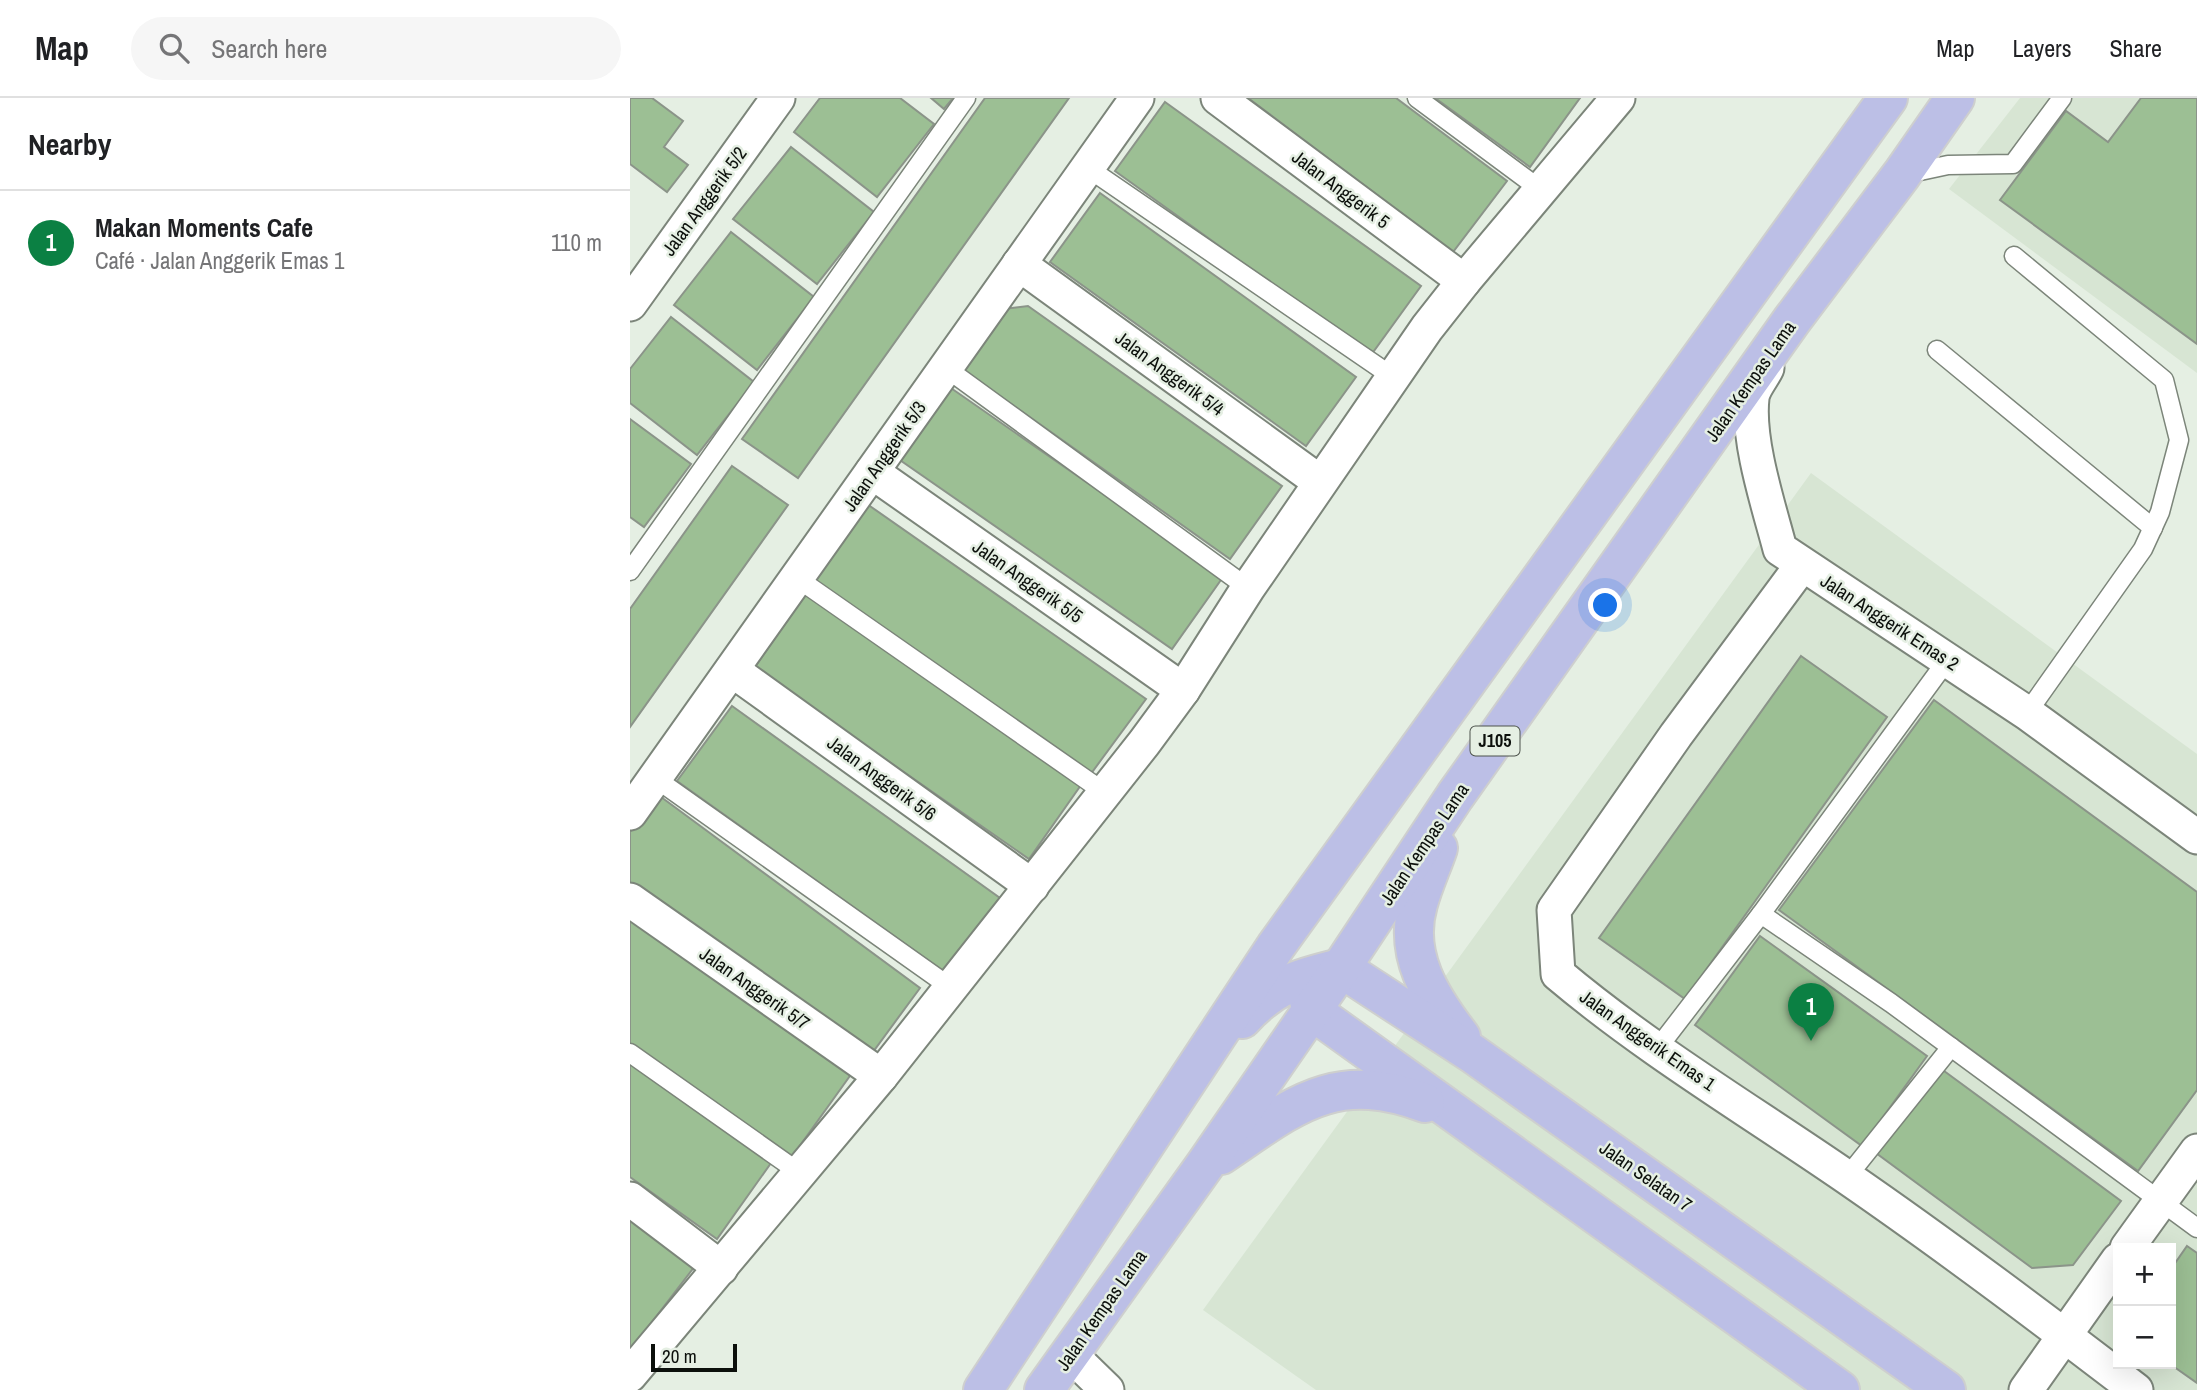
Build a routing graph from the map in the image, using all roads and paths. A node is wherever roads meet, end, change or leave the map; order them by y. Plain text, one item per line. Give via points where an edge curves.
1 (778, 98) edge
2 (966, 98) edge
3 (1137, 98) edge
4 (1218, 98) edge
5 (1417, 98) edge
6 (1618, 98) edge
7 (1888, 98) edge
8 (1955, 98) edge
9 (2062, 98) edge
10 (1088, 168) junction
11 (1902, 174) junction
12 (1541, 190) junction
13 (2014, 256) dead end
14 (1019, 264) junction
15 (1464, 281) junction
16 (630, 304) edge
17 (1792, 320) junction
18 (1937, 350) dead end
19 (946, 368) junction
20 (1393, 377) junction
21 (872, 472) junction
22 (1320, 482) junction
23 (2153, 528) junction
24 (1801, 565) junction
25 (630, 571) edge
26 (797, 578) junction
27 (1248, 588) junction
28 (1948, 659) junction
29 (732, 670) junction
30 (1183, 690) junction
31 (2027, 713) junction
32 (655, 778) junction
33 (1387, 791) junction
34 (1104, 792) junction
35 (1455, 796) junction
36 (630, 813) edge
37 (2197, 837) edge
38 (1031, 887) junction
39 (630, 900) edge
40 (1761, 914) junction
41 (1341, 968) junction
42 (950, 987) junction
43 (1308, 994) junction
44 (1951, 1047) junction
45 (1657, 1048) junction
46 (630, 1053) edge
47 (1473, 1054) junction
48 (881, 1076) junction
49 (1453, 1113) junction
50 (1156, 1124) junction
51 (2197, 1150) edge
52 (1205, 1165) junction
53 (800, 1173) junction
54 (1847, 1177) junction
55 (630, 1199) edge
56 (2160, 1201) junction
57 (2197, 1228) edge
58 (2131, 1243) edge
59 (2113, 1267) edge
60 (721, 1268) junction
61 (2065, 1335) junction
62 (1070, 1354) junction
63 (633, 1366) edge
64 (983, 1390) edge
65 (1044, 1390) edge
66 (1107, 1390) edge
67 (1840, 1390) edge
68 (1946, 1390) edge
69 (2025, 1390) edge
70 (2136, 1390) edge

1 - 16 street, Jalan Anggerik 5/2
2 - 25 lane
3 - 10 street, Jalan Anggerik 5/3
4 - 15 street, Jalan Anggerik 5
5 - 12 lane
6 - 12 street
7 - 33 main road
8 - 11 main road, Jalan Kempas Lama / J105
9 - 11 lane via 2013,164 1948,165
10 - 14 street, Jalan Anggerik 5/3
10 - 20 lane
11 - 17 main road, Jalan Kempas Lama / J105
12 - 15 street
13 - 23 lane via 2164,380 2179,440
14 - 19 street, Jalan Anggerik 5/3
14 - 22 street, Jalan Anggerik 5/4
15 - 20 street
17 - 24 street, Jalan Anggerik Emas 2 via 1752,396 1756,452 1780,550
17 - 35 main road, Jalan Kempas Lama / J105
18 - 23 lane
19 - 21 street, Jalan Anggerik 5/3
19 - 27 lane
20 - 22 street
21 - 26 street, Jalan Anggerik 5/3
21 - 30 street, Jalan Anggerik 5/5
22 - 27 street
23 - 31 lane via 2143,549
24 - 28 street, Jalan Anggerik Emas 2
24 - 45 street, Jalan Anggerik Emas 1 via 1554,910 1558,974
26 - 29 street, Jalan Anggerik 5/3
26 - 34 lane
27 - 30 street
28 - 31 street, Jalan Anggerik Emas 2
28 - 40 lane
29 - 32 street, Jalan Anggerik 5/3
29 - 38 street, Jalan Anggerik 5/6
30 - 34 street
31 - 37 street, Jalan Anggerik Emas 2
32 - 36 street, Jalan Anggerik 5/3
32 - 42 lane
33 - 43 main road via 1309,933
33 - 50 main road
34 - 38 street
35 - 41 main road, Jalan Kempas Lama / J105
35 - 47 main road via 1418,905 1416,958 1439,1009
38 - 42 street
39 - 48 street, Jalan Anggerik 5/7
40 - 44 lane
40 - 45 lane
41 - 43 main road, Jalan Kempas Lama / J105
41 - 47 main road, Jalan Selatan 7
42 - 48 street
43 - 49 main road
43 - 50 main road via 1279,987 1258,1002
43 - 52 main road, Jalan Kempas Lama / J105
44 - 54 lane
44 - 56 lane
45 - 54 street, Jalan Anggerik Emas 1
46 - 53 lane
47 - 68 main road, Jalan Selatan 7
48 - 53 street
49 - 52 main road via 1408,1096 1347,1088 1309,1099
49 - 67 main road
50 - 64 main road
51 - 56 street
52 - 62 main road, Jalan Kempas Lama / J105
53 - 60 street
54 - 61 street, Jalan Anggerik Emas 1
55 - 60 street
56 - 57 lane
56 - 58 street
59 - 61 street
60 - 63 street
61 - 69 street
61 - 70 street, Jalan Anggerik Emas 1
62 - 65 main road, Jalan Kempas Lama / J105
62 - 66 street

